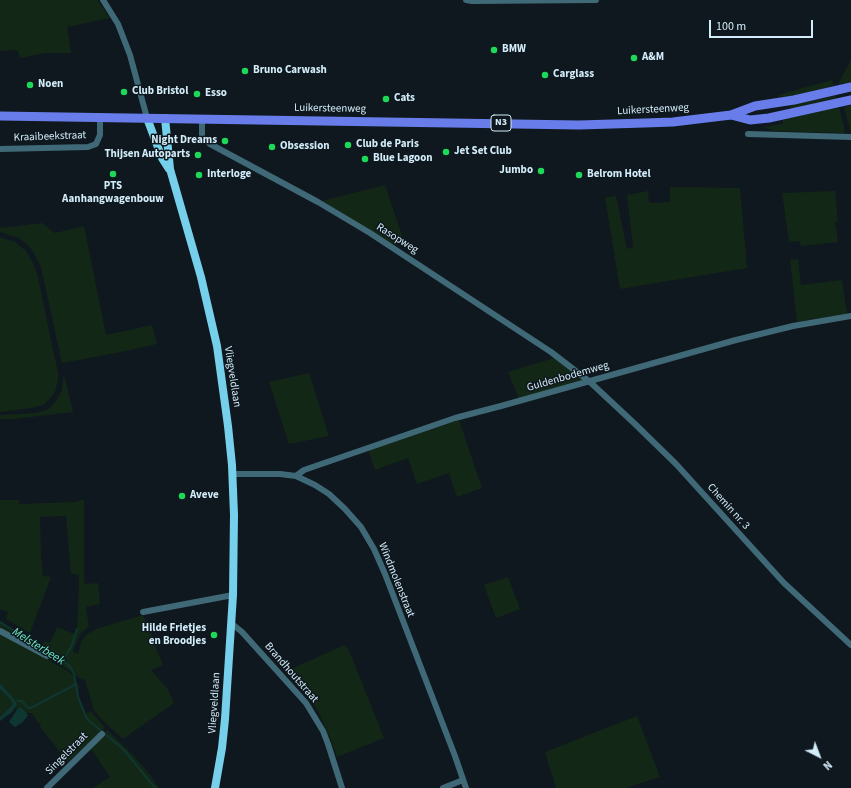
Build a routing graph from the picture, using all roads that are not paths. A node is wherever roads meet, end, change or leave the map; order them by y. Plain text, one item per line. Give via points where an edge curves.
1 (104, 0) edge
2 (466, 0) edge
3 (596, 0) edge
4 (851, 87) edge
5 (851, 100) edge
6 (731, 115) junction
7 (0, 116) edge
8 (100, 118) junction
9 (147, 118) junction
10 (165, 118) junction
11 (202, 118) junction
12 (748, 134) dead end
13 (851, 137) edge
14 (0, 149) edge
15 (170, 169) junction
16 (851, 316) edge
17 (590, 382) junction
18 (232, 474) junction
19 (296, 476) junction
20 (233, 595) junction
21 (144, 612) dead end
22 (231, 623) junction
23 (0, 631) edge
24 (851, 645) edge
25 (46, 656) dead end
26 (102, 734) dead end
27 (463, 780) junction
28 (47, 788) edge
29 (215, 788) edge
30 (342, 788) edge
31 (443, 788) edge
32 (466, 788) edge

1 - 9 street via 118,24 130,55
2 - 3 street
4 - 6 main road, Luikersteenweg / N3 via 755,106
5 - 6 main road, Luikersteenweg / N3 via 763,119 750,120
6 - 11 main road, Luikersteenweg / N3 via 673,122 587,125
7 - 8 main road, Luikersteenweg / N3
8 - 9 main road, Luikersteenweg / N3
8 - 14 street, Kraaibeekstraat via 100,135 96,144 88,147
9 - 10 main road, Luikersteenweg / N3
9 - 15 main road, Vliegveldlaan via 162,158
10 - 11 main road, Luikersteenweg / N3
10 - 15 main road, Vliegveldlaan
11 - 17 street, Rasopweg via 202,137 210,144 318,202 370,234 545,348
12 - 13 street
15 - 18 main road, Vliegveldlaan via 214,331 226,406
16 - 17 street, Guldenbodemweg via 793,326 736,340
17 - 19 street, Guldenbodemweg via 440,422 304,470
17 - 24 street, Chemin nr. 3 via 676,464 784,583
18 - 19 street, Windmolenstraat
18 - 20 main road, Vliegveldlaan
19 - 27 street, Windmolenstraat via 329,494 361,527 374,549
20 - 21 street
20 - 22 main road, Vliegveldlaan
22 - 29 main road, Vliegveldlaan via 225,719
22 - 30 street, Brandhoutstraat via 306,703 323,731
23 - 25 street
26 - 28 street, Singelstraat
27 - 31 street
27 - 32 street, Windmolenstraat

